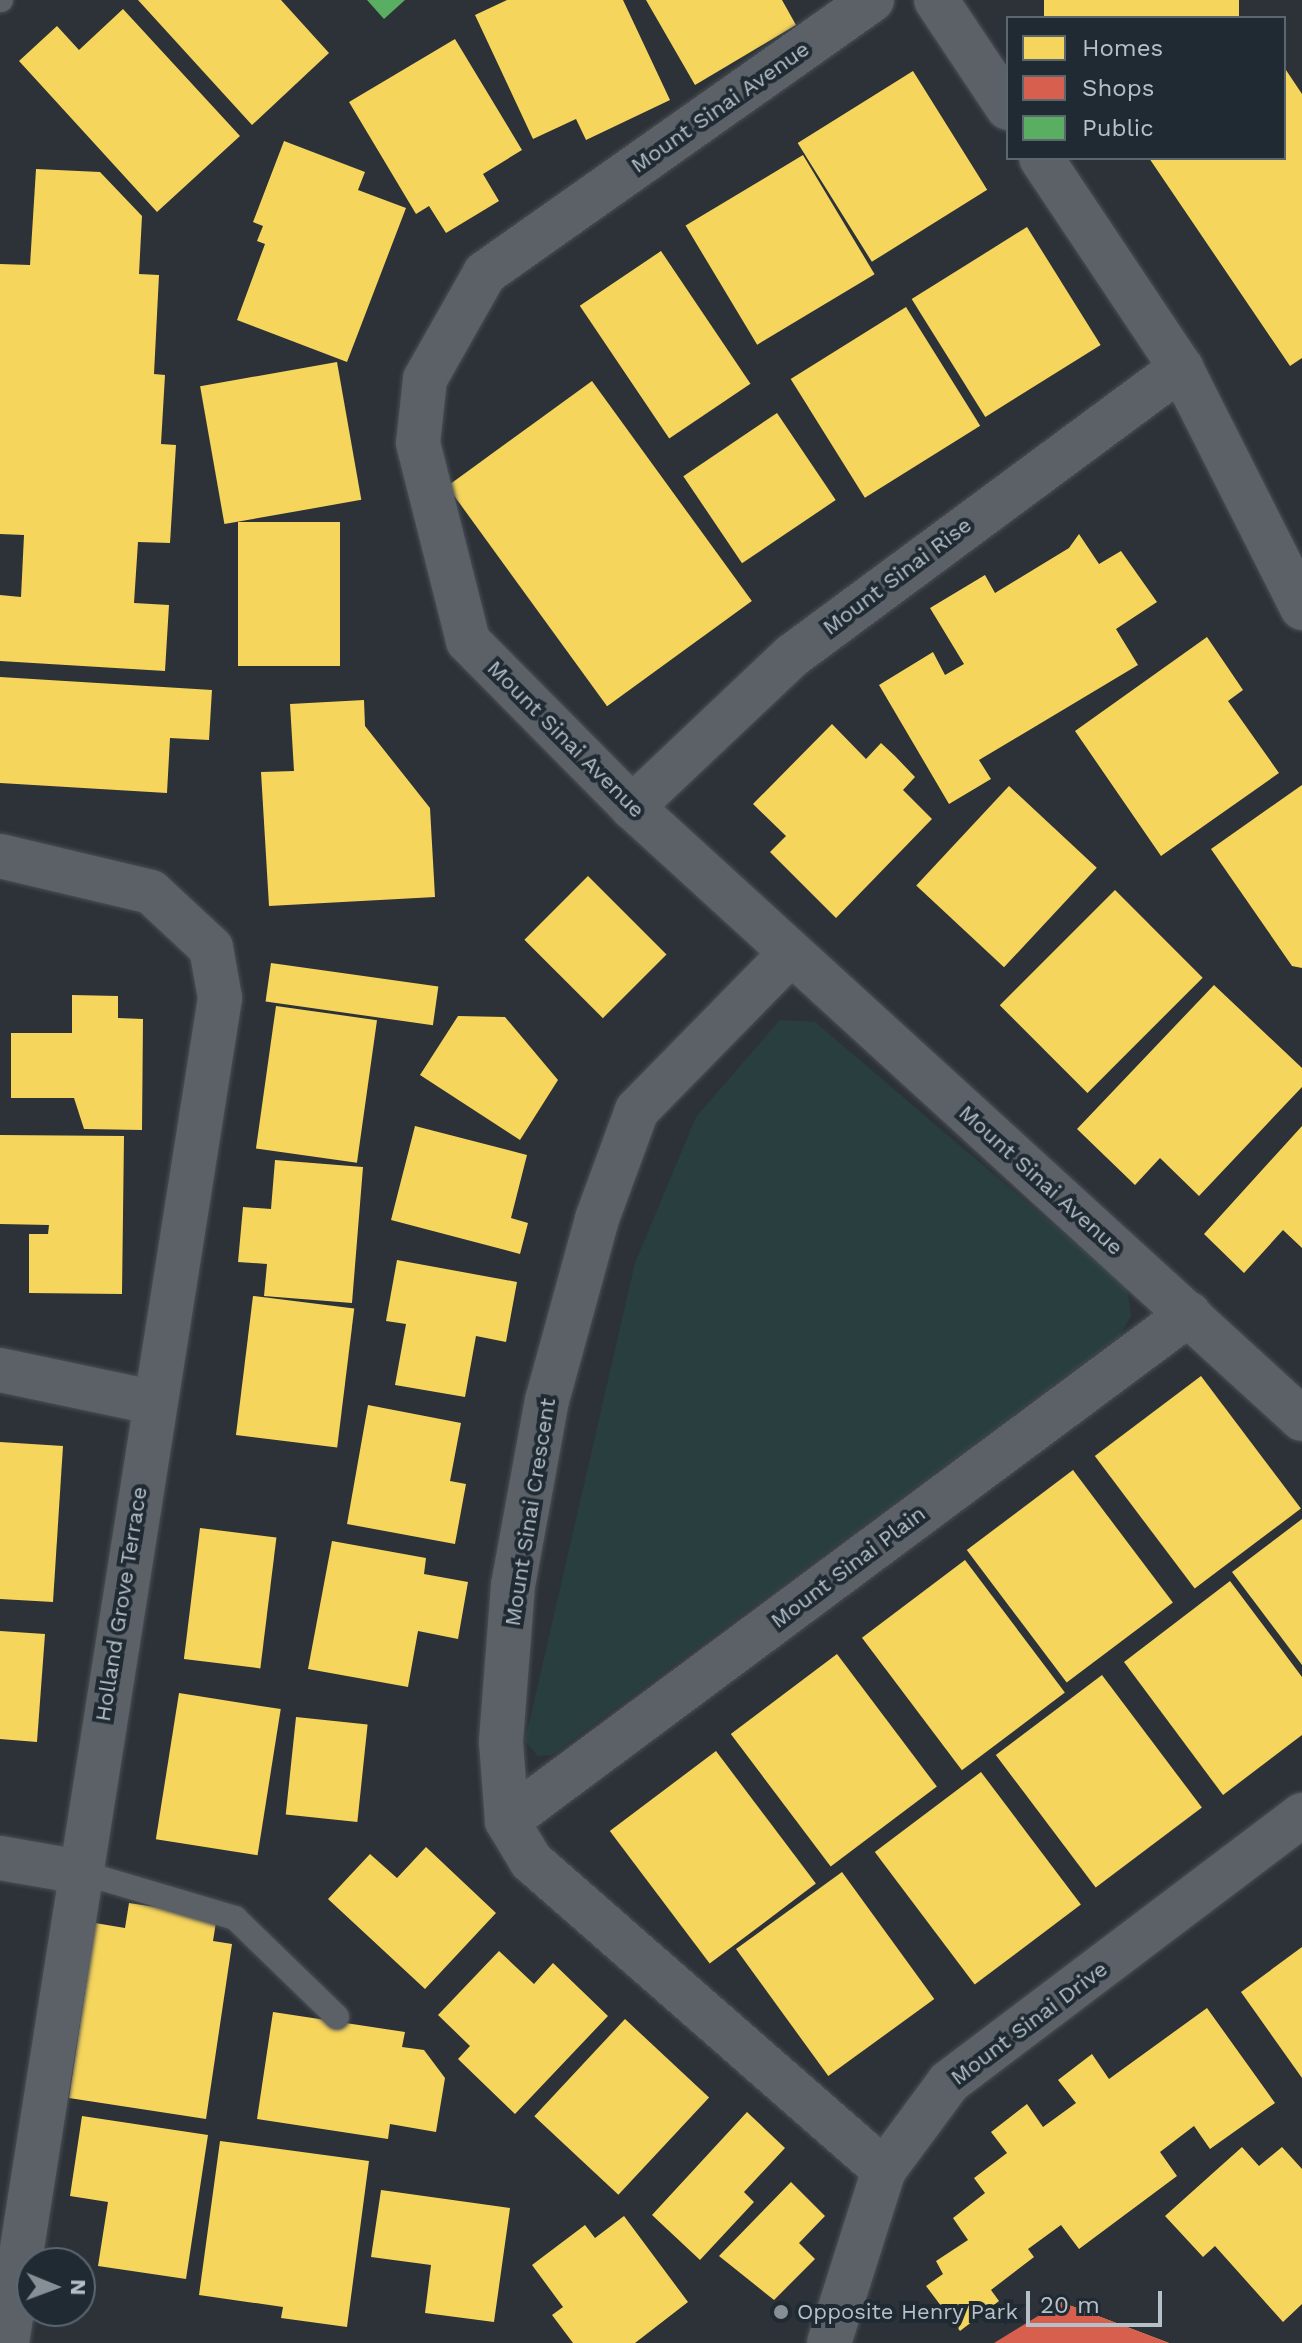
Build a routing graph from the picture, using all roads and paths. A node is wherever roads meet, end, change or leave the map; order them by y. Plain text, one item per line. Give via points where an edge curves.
1 (872, 0) edge
2 (936, 0) edge
3 (1006, 105) edge
4 (1042, 160) edge
5 (1181, 368) junction
6 (1302, 608) edge
7 (632, 807) junction
8 (0, 856) edge
9 (790, 954) junction
10 (1189, 1314) junction
11 (0, 1370) edge
12 (152, 1402) junction
13 (1302, 1419) edge
14 (1302, 1815) edge
15 (507, 1821) junction
16 (0, 1858) edge
17 (80, 1872) junction
18 (337, 2017) dead end
19 (884, 2170) junction
20 (7, 2343) edge
21 (829, 2343) edge

1 - 7 street, Mount Sinai Avenue via 485,273 425,379 418,443 468,641
2 - 3 street
4 - 5 street
5 - 6 street
5 - 7 street, Mount Sinai Rise via 793,655
7 - 9 street, Mount Sinai Avenue
8 - 12 street, Holland Grove Terrace via 151,892 211,948 220,998
9 - 10 street, Mount Sinai Avenue
9 - 15 street, Mount Sinai Crescent via 637,1110 597,1219 547,1400 513,1585 501,1742
10 - 13 street, Mount Sinai Avenue
10 - 15 street, Mount Sinai Plain
11 - 12 street
12 - 17 street, Holland Grove Terrace
14 - 19 street, Mount Sinai Drive via 949,2082
15 - 19 street, Mount Sinai Crescent via 531,1861
16 - 17 street
17 - 18 lane via 235,1918
17 - 20 street, Holland Grove Terrace
19 - 21 street, Mount Sinai Drive

